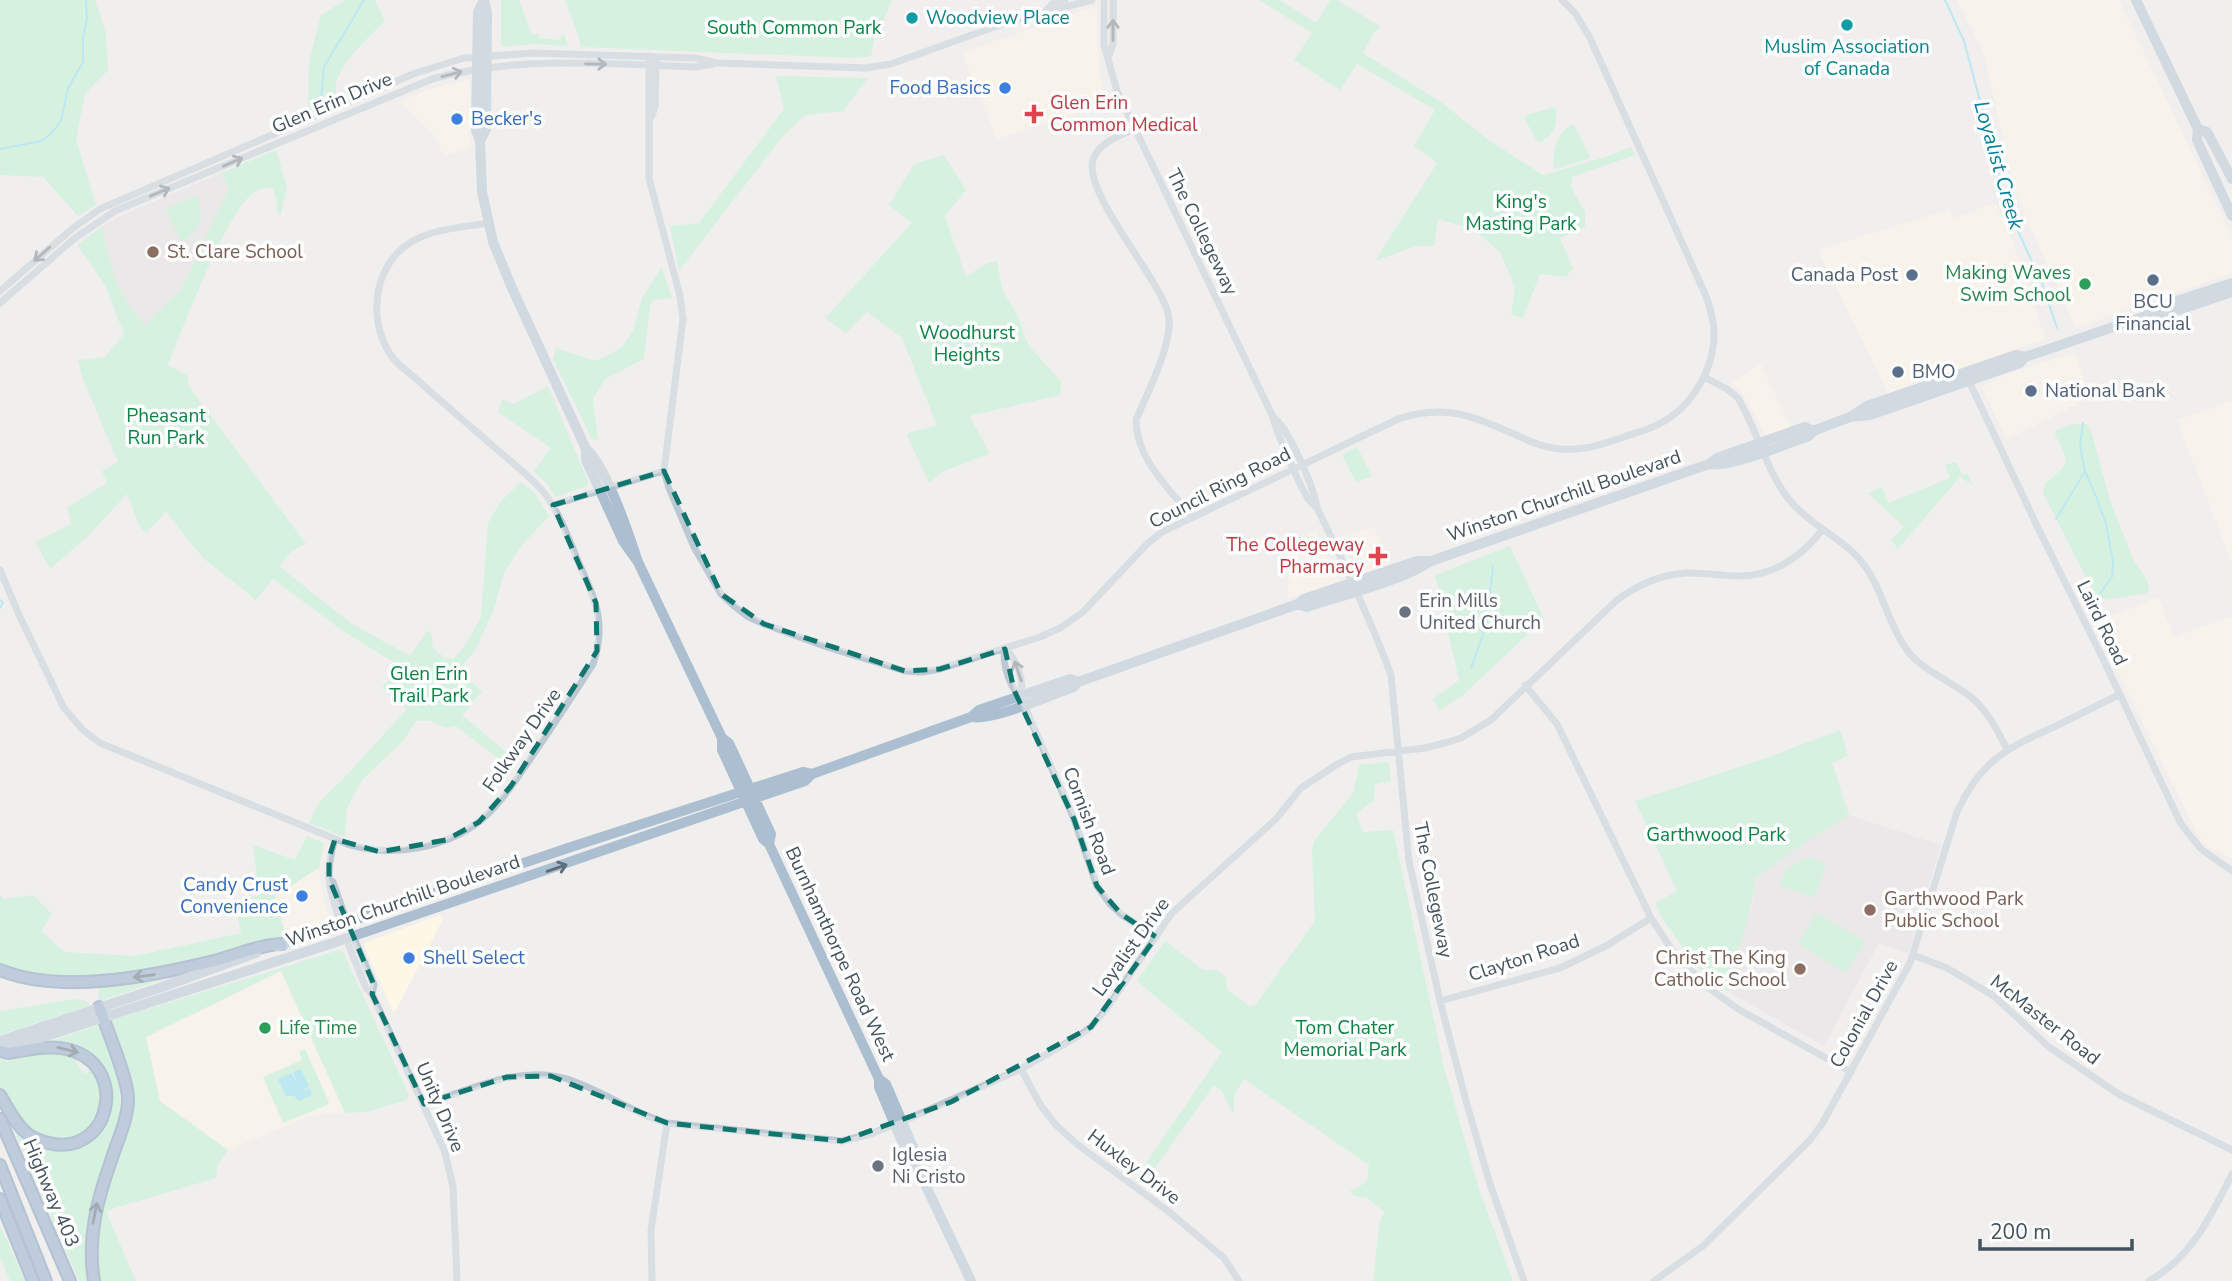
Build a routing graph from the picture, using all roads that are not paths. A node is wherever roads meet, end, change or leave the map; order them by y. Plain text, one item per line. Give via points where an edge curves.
1 (484, 0) edge
2 (1065, 0) edge
3 (1092, 0) edge
4 (1104, 0) edge
5 (1113, 0) edge
6 (1562, 0) edge
7 (2136, 0) edge
8 (1046, 11) junction
9 (653, 56) junction
10 (1108, 58) junction
11 (482, 62) junction
12 (717, 63) junction
13 (653, 66) junction
14 (1135, 129) junction
15 (2198, 129) junction
16 (2232, 179) edge
17 (2232, 216) edge
18 (488, 223) junction
19 (2232, 283) edge
20 (0, 290) edge
21 (2232, 292) edge
22 (0, 303) edge
23 (2147, 316) junction
24 (1966, 376) junction
25 (1704, 377) junction
26 (1761, 447) junction
27 (1298, 467) junction
28 (664, 471) junction
29 (604, 489) junction
30 (553, 505) junction
31 (1192, 517) junction
32 (1822, 530) junction
33 (0, 570) edge
34 (1355, 586) junction
35 (1005, 649) junction
36 (1525, 685) junction
37 (2119, 695) junction
38 (1022, 700) junction
39 (722, 738) junction
40 (2007, 749) junction
41 (722, 750) junction
42 (1398, 752) junction
43 (748, 795) junction
44 (692, 809) junction
45 (335, 839) junction
46 (2232, 871) edge
47 (1651, 918) junction
48 (344, 923) junction
49 (349, 937) junction
50 (1156, 937) junction
51 (282, 944) junction
52 (1913, 955) junction
53 (0, 970) edge
54 (1440, 1001) junction
55 (101, 1012) junction
56 (0, 1047) edge
57 (1021, 1069) junction
58 (1851, 1072) junction
59 (0, 1095) edge
60 (424, 1104) junction
61 (0, 1119) edge
62 (667, 1123) junction
63 (898, 1124) junction
64 (2232, 1150) edge
65 (0, 1165) edge
66 (2232, 1174) edge
67 (0, 1199) edge
68 (0, 1215) edge
69 (46, 1278) edge
70 (32, 1279) edge
71 (70, 1281) edge
72 (94, 1281) edge
73 (457, 1281) edge
74 (652, 1281) edge
75 (971, 1281) edge
76 (1240, 1281) edge
77 (1524, 1281) edge
78 (1654, 1281) edge
79 (2148, 1281) edge

1 - 11 main road, Burnhamthorpe Road West via 478,12
2 - 8 street, Glen Erin Drive
3 - 8 street, Glen Erin Drive
4 - 10 street, The Collegeway
10 -> 5 street, The Collegeway via 1113,44
6 - 25 street, Council Ring Road via 1589,36 1706,296 1714,331
7 - 15 main road
8 - 12 street, Glen Erin Drive via 891,64 851,68
9 - 11 street, Glen Erin Drive via 544,53
9 - 12 street, Glen Erin Drive
9 - 13 street, Council Ring Road
10 - 14 street, The Collegeway
11 -> 13 street, Glen Erin Drive
11 - 18 main road, Burnhamthorpe Road West via 486,130 480,141
11 -> 20 street, Glen Erin Drive via 464,58 413,74 100,209
22 -> 11 street, Glen Erin Drive via 106,217 404,89
12 - 13 street, Glen Erin Drive
13 - 28 street, Council Ring Road via 648,106 649,178 684,319
14 - 27 street, The Collegeway via 1274,426
14 - 31 street via 1100,148 1092,170 1110,215 1168,313 1168,340 1136,420 1136,434 1148,462
15 - 16 main road via 2207,132
15 - 17 main road via 2197,140
18 - 29 main road, Burnhamthorpe Road West via 503,269 586,449 594,455
18 - 30 street, Folkway Drive via 419,237 398,251 377,289 378,325 391,356 532,479
19 - 23 main road, Winston Churchill Boulevard via 2152,309
21 - 23 main road, Winston Churchill Boulevard via 2155,318
23 - 24 main road, Winston Churchill Boulevard via 2025,357 2016,355
24 - 26 main road, Winston Churchill Boulevard via 1867,406 1809,436
24 - 37 street, Laird Road
25 - 26 street via 1738,398
25 - 27 street, Council Ring Road via 1688,401 1666,420 1589,448 1545,447 1465,414 1434,411 1398,419
26 - 32 street via 1788,499
26 - 34 main road, Winston Churchill Boulevard via 1717,467 1709,464
27 - 31 street, Council Ring Road
27 - 34 street, The Collegeway via 1308,499 1317,508
28 - 29 street
28 - 35 street, Council Ring Road via 694,547 714,583 747,616 905,671 940,669
29 - 30 street
29 - 39 main road, Burnhamthorpe Road West via 630,535 638,562
30 - 45 street, Folkway Drive via 592,592 600,628 593,664 545,739 492,810 446,840 380,852
31 - 35 street, Council Ring Road via 1147,544 1077,617
32 - 36 street, Loyalist Drive via 1786,565 1767,572 1744,576 1688,573 1657,578 1633,590
32 - 40 street via 1848,546 1868,570 1910,654 1980,705
33 - 45 street, Folkway Drive via 54,689 83,730 100,743
34 - 38 main road, Winston Churchill Boulevard via 1304,599 1078,682 1070,679
34 - 42 street, The Collegeway via 1391,675
35 - 38 street, Cornish Road via 1012,654 1023,687
36 - 42 street, Loyalist Drive via 1491,720 1461,738
36 - 47 street via 1557,724
37 - 40 street, Colonial Drive
37 - 46 street, Laird Road via 2181,824 2201,849
38 - 43 main road, Winston Churchill Boulevard via 979,710 971,717 812,774 805,781
38 - 50 street, Cornish Road via 1102,895
39 - 41 main road, Burnhamthorpe Road West
39 - 43 main road, Burnhamthorpe Road West via 729,743
40 - 52 street, Colonial Drive via 1975,779 1962,802
41 - 43 main road, Burnhamthorpe Road West
41 - 44 main road via 731,786
42 - 50 street, Loyalist Drive via 1351,757 1301,788 1276,819 1177,907
42 - 54 street, The Collegeway via 1409,861
43 - 44 main road, Winston Churchill Boulevard
49 -> 43 main road, Winston Churchill Boulevard
43 - 63 main road, Burnhamthorpe Road West via 771,834 769,844
44 - 48 main road, Winston Churchill Boulevard
45 - 48 street via 329,879
47 - 54 street, Clayton Road via 1560,968
47 - 58 street via 1668,946 1710,989
48 - 49 main road
48 - 51 main road, Winston Churchill Boulevard
49 - 55 main road, Winston Churchill Boulevard
49 - 60 street, Unity Drive via 366,988
50 - 57 street, Loyalist Drive via 1091,1027
51 -> 53 highway via 147,976 93,981 32,979
51 - 55 main road, Winston Churchill Boulevard
52 - 58 street, Colonial Drive
52 - 64 street, McMaster Road via 1947,968 1994,996 2045,1043 2120,1095
54 - 77 street, The Collegeway via 1490,1184
55 - 56 main road, Winston Churchill Boulevard
72 -> 55 highway via 94,1215 128,1099
56 -> 59 highway via 8,1053 51,1047 80,1053 100,1071 107,1096 100,1123 76,1142 61,1145 28,1134
57 - 63 street, Loyalist Drive
57 - 76 street, Huxley Drive via 1041,1106 1063,1132 1224,1258
58 - 78 street, Colonial Drive via 1810,1140 1703,1246
60 - 62 street, Loyalist Drive via 507,1077 551,1076 568,1079
60 - 73 street, Unity Drive via 445,1152 453,1186
61 - 71 highway, Highway 403
62 - 63 street, Loyalist Drive via 842,1141
62 - 74 street via 651,1230
63 - 75 main road, Burnhamthorpe Road West via 909,1158
65 - 69 highway, Highway 403
66 - 79 street via 2195,1240
67 - 70 highway
68 - 70 highway

